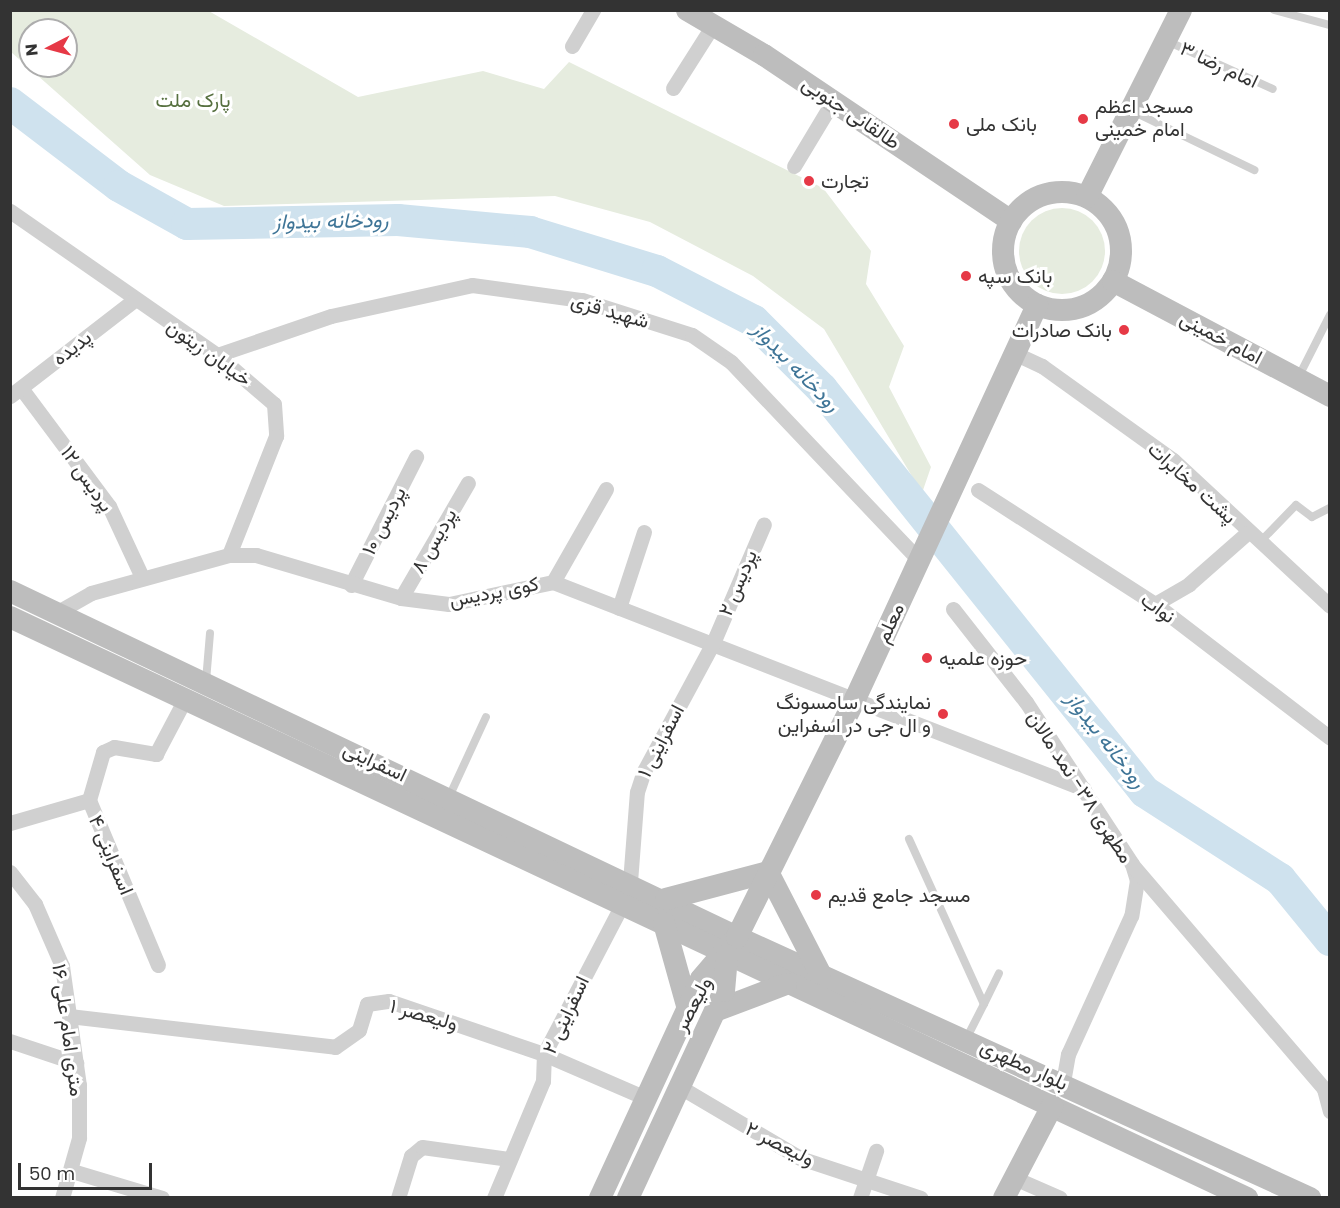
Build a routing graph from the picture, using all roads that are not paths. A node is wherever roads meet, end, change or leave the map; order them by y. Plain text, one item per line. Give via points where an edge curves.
1 (593, 10) edge
2 (687, 10) edge
3 (1181, 10) edge
4 (1274, 10) edge
5 (712, 25) junction
6 (1329, 25) edge
7 (1166, 40) junction
8 (572, 46) dead end
9 (673, 88) dead end
10 (1273, 89) dead end
11 (833, 101) junction
12 (1131, 110) junction
13 (794, 166) dead end
14 (1254, 170) dead end
15 (1087, 197) junction
16 (10, 211) edge
17 (1011, 221) junction
18 (1113, 281) junction
19 (134, 300) junction
20 (1037, 305) junction
21 (1329, 315) edge
22 (1014, 353) junction
23 (217, 355) junction
24 (1298, 379) junction
25 (16, 392) edge
26 (1329, 396) edge
27 (416, 457) dead end
28 (468, 483) dead end
29 (606, 489) dead end
30 (978, 490) dead end
31 (1329, 508) edge
32 (764, 524) dead end
33 (644, 532) dead end
34 (1253, 538) junction
35 (229, 555) junction
36 (919, 560) junction
37 (142, 576) junction
38 (553, 582) junction
39 (351, 585) junction
40 (10, 591) edge
41 (401, 598) junction
42 (1155, 604) junction
43 (1329, 606) edge
44 (619, 608) junction
45 (953, 609) dead end
46 (56, 613) junction
47 (10, 617) edge
48 (210, 633) dead end
49 (713, 643) junction
50 (206, 683) junction
51 (856, 697) junction
52 (185, 699) junction
53 (486, 717) dead end
54 (1329, 738) edge
55 (1084, 789) junction
56 (449, 797) junction
57 (89, 800) junction
58 (10, 823) edge
59 (532, 836) junction
60 (909, 839) dead end
61 (523, 858) junction
62 (1132, 864) junction
63 (10, 872) edge
64 (768, 872) junction
65 (627, 892) junction
66 (666, 899) junction
67 (664, 923) junction
68 (732, 946) junction
69 (158, 964) dead end
70 (820, 973) junction
71 (999, 973) dead end
72 (786, 984) junction
73 (984, 1004) junction
74 (688, 1009) junction
75 (715, 1011) junction
76 (69, 1016) junction
77 (967, 1039) junction
78 (10, 1041) edge
79 (544, 1054) junction
80 (76, 1062) junction
81 (1063, 1083) junction
82 (680, 1087) junction
83 (648, 1099) junction
84 (1052, 1106) junction
85 (670, 1111) junction
86 (1329, 1111) edge
87 (876, 1151) dead end
88 (509, 1160) junction
89 (72, 1171) junction
90 (867, 1180) junction
91 (1009, 1188) edge
92 (62, 1197) edge
93 (162, 1197) edge
94 (398, 1197) edge
95 (494, 1197) edge
96 (600, 1197) edge
97 (628, 1197) edge
98 (860, 1197) edge
99 (921, 1197) edge
100 (1060, 1197) edge
101 (1246, 1197) edge
102 (1310, 1197) edge

1 - 8 street
2 - 5 main road, طالقانی جنوبی
3 - 7 main road
4 - 6 lane
5 - 9 street
5 - 11 main road, طالقانی جنوبی
7 - 10 lane, امام رضا ۳
7 - 12 main road
11 - 13 street
11 - 17 main road, طالقانی جنوبی
12 - 14 lane
12 - 15 main road
15 - 17 main road via 1062,192 1036,198
15 - 18 main road via 1103,208 1118,233 1120,262
16 - 19 street, خیابان زیتون
17 - 20 main road via 1004,240 1006,269 1021,294
18 - 20 main road via 1080,307
18 - 24 main road, امام خمینی
19 - 23 street, خیابان زیتون
19 - 25 street, پدیده
20 - 22 main road, معلم
21 - 24 lane
22 - 34 street, پشت مخابرات via 1042,366 1173,460
22 - 36 main road, معلم
23 - 35 street, خیابان زیتون via 269,397 279,422
23 - 36 street, شهید قزی via 331,316 472,285 582,300 692,336 731,362
24 - 26 main road, امام خمینی
25 - 37 street, پردیس ۱۲ via 109,506
27 - 39 street, پردیس ۱۰
28 - 41 street, پردیس ۸
29 - 38 street
30 - 42 street, نواب
31 - 34 lane via 1312,517 1296,505
32 - 49 street, پردیس ۲
33 - 44 street
34 - 42 street
34 - 43 street, پشت مخابرات
35 - 37 street, کوی پردیس
35 - 39 street, کوی پردیس via 285,561
36 - 51 main road, معلم
37 - 46 street, کوی پردیس via 91,593
38 - 41 street, کوی پردیس via 449,604
38 - 44 street, کوی پردیس
39 - 41 street, کوی پردیس
40 - 46 main road, اسفراینی
42 - 54 street, نواب
44 - 49 street, کوی پردیس
45 - 55 street, مطهری ۳۸- نمد مالان
46 - 50 main road, اسفراینی
47 - 52 main road, اسفراینی
48 - 50 lane
49 - 51 street, کوی پردیس
49 - 65 street, اسفراینی ۱ via 637,792
50 - 56 main road, اسفراینی
51 - 55 street, کوی پردیس
51 - 64 main road, معلم
52 - 57 street, اسفراینی ۴ via 156,754 114,747 103,752
52 - 61 main road, اسفراینی
53 - 56 lane
55 - 62 street, مطهری ۳۸- نمد مالان
56 - 59 main road, اسفراینی
57 - 58 street
57 - 69 street, اسفراینی ۴
59 - 61 main road via 534,853
59 - 65 main road, اسفراینی
60 - 73 lane
61 - 65 main road, اسفراینی
62 - 81 street, مطهری ۳۸- نمد مالان via 1137,880 1131,916 1068,1054
62 - 86 street via 1324,1089
63 - 76 street, ۱۶ متری امام علی via 35,904 62,966
64 - 66 main road
64 - 68 main road, معلم
64 - 70 main road
65 - 66 main road, اسفراینی
65 - 67 main road, اسفراینی
65 - 79 street, اسفراینی ۲
66 - 68 main road, اسفراینی
67 - 68 main road, اسفراینی
67 - 74 main road
68 - 70 main road, بلوار مطهری
68 - 72 main road, بلوار مطهری
68 - 74 main road, ولیعصر via 701,979
68 - 75 main road, ولیعصر via 724,991
70 - 77 main road, بلوار مطهری
71 - 73 lane
72 - 75 main road
72 - 84 main road, بلوار مطهری
73 - 77 lane
74 - 83 main road, ولیعصر
75 - 82 main road, ولیعصر
76 - 79 street, ولیعصر ۱ via 335,1047 358,1030 366,1004 389,1001
76 - 80 street, ۱۶ متری امام علی
77 - 81 main road, بلوار مطهری
78 - 80 street
79 - 83 street, ولیعصر ۱
79 - 88 street, اسفراینی ۲ via 543,1081
80 - 89 street, ۱۶ متری امام علی via 79,1138
81 - 102 main road, بلوار مطهری
82 - 85 main road, ولیعصر
82 - 90 street, ولیعصر ۲ via 800,1158
83 - 85 main road
83 - 96 main road, ولیعصر
84 - 91 main road
84 - 101 main road, بلوار مطهری
85 - 97 main road, ولیعصر
87 - 90 street
88 - 94 street via 422,1147 411,1156
88 - 95 street, اسفراینی ۲
89 - 92 street, ۱۶ متری امام علی
89 - 93 street
90 - 98 street
90 - 99 street, ولیعصر ۲
91 - 100 street

